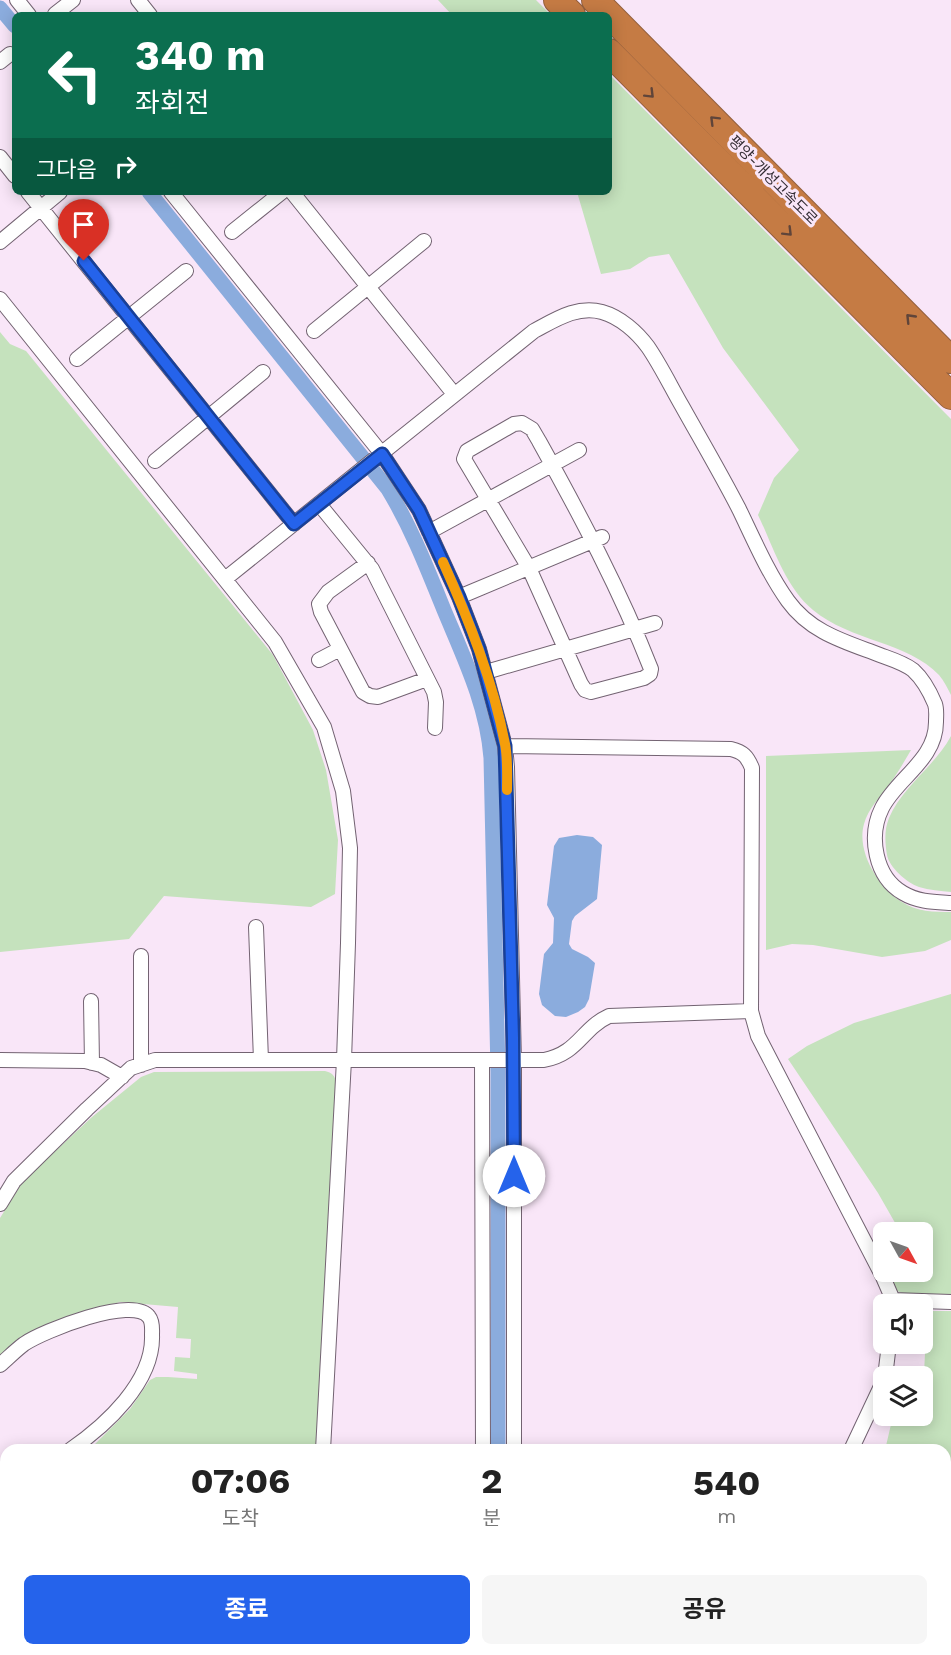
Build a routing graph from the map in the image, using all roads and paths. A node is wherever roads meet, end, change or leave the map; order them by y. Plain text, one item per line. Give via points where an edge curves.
1 (17, 0) edge
2 (73, 0) edge
3 (138, 0) edge
4 (557, 0) edge
5 (595, 0) edge
6 (27, 12) edge
7 (58, 12) edge
8 (148, 12) edge
9 (569, 12) edge
10 (607, 12) edge
11 (612, 17) edge
12 (612, 55) edge
13 (0, 157) edge
14 (12, 172) edge
15 (30, 195) edge
16 (56, 195) edge
17 (173, 195) edge
18 (278, 195) edge
19 (294, 195) edge
20 (41, 208) junction
21 (232, 232) dead end
22 (424, 241) dead end
23 (0, 242) edge
24 (186, 271) dead end
25 (368, 286) junction
26 (0, 299) edge
27 (129, 317) junction
28 (314, 331) dead end
29 (77, 359) dead end
30 (951, 360) edge
31 (262, 372) dead end
32 (454, 394) junction
33 (951, 396) edge
34 (208, 417) junction
35 (579, 450) dead end
36 (379, 457) junction
37 (155, 460) dead end
38 (552, 465) junction
39 (489, 500) junction
40 (319, 504) junction
41 (294, 524) junction
42 (429, 532) junction
43 (598, 539) junction
44 (368, 563) junction
45 (529, 568) junction
46 (225, 579) junction
47 (459, 597) junction
48 (655, 623) dead end
49 (635, 629) junction
50 (340, 649) junction
51 (565, 649) junction
52 (319, 660) dead end
53 (486, 672) junction
54 (427, 679) junction
55 (435, 728) dead end
56 (505, 746) junction
57 (951, 903) edge
58 (256, 927) dead end
59 (141, 956) dead end
60 (91, 1001) dead end
61 (751, 1011) junction
62 (0, 1060) edge
63 (261, 1060) junction
64 (344, 1060) junction
65 (498, 1061) junction
66 (92, 1063) junction
67 (141, 1065) junction
68 (122, 1077) junction
69 (0, 1204) edge
70 (890, 1294) edge
71 (933, 1302) edge
72 (951, 1302) edge
73 (0, 1365) edge
74 (873, 1402) edge
75 (79, 1444) edge
76 (323, 1444) edge
77 (483, 1444) edge
78 (514, 1444) edge
79 (854, 1444) edge

1 - 6 street
2 - 7 street
3 - 8 street
4 - 9 highway
10 -> 5 highway, 평양-개성고속도로
30 -> 11 highway, 평양-개성고속도로
12 -> 33 highway, 평양-개성고속도로
13 - 14 street
15 - 20 street
16 - 20 street
17 - 36 street
18 - 21 street
19 - 25 street
20 - 23 street
20 - 27 street
22 - 25 street
24 - 27 street
25 - 28 street
25 - 32 street
26 - 46 street
27 - 29 street
27 - 34 street
31 - 34 street
32 - 36 street
32 - 57 street via 534,331 573,312 601,312 638,335 729,488 790,604 814,627 895,660 913,670 925,684 936,707 931,746 882,807 874,843 885,874 902,893 923,901
34 - 37 street
34 - 41 street
35 - 38 street
36 - 40 street
36 - 42 street via 419,510
38 - 39 street
38 - 39 street via 532,429 522,423 514,424 464,455
38 - 43 street
39 - 42 street
39 - 45 street
40 - 41 street
40 - 44 street
41 - 46 street
42 - 47 street
43 - 45 street
43 - 49 street
44 - 50 street via 328,592 319,604
44 - 54 street
45 - 47 street
45 - 51 street
46 - 64 street via 275,642 298,681 324,728 343,791 350,848
47 - 53 street
48 - 49 street
49 - 51 street
49 - 51 street via 651,669 645,678 591,692 585,690
50 - 52 street
50 - 54 street via 360,688 370,696 378,697
51 - 53 street
53 - 56 street
54 - 55 street via 436,702
56 - 61 street via 731,749 747,756 752,768
56 - 65 street
58 - 63 street
59 - 67 street
60 - 66 street
61 - 65 street via 609,1017 599,1021 558,1057
61 - 70 street via 758,1036
62 - 66 street
63 - 64 street
63 - 67 street via 155,1060
64 - 65 street
64 - 76 street
65 - 77 street
65 - 78 street
66 - 68 street
67 - 68 street
68 - 69 street via 14,1181
71 - 72 street
73 - 75 street via 24,1344 53,1329 130,1309 149,1316 151,1356 141,1377 120,1407
74 - 79 street

